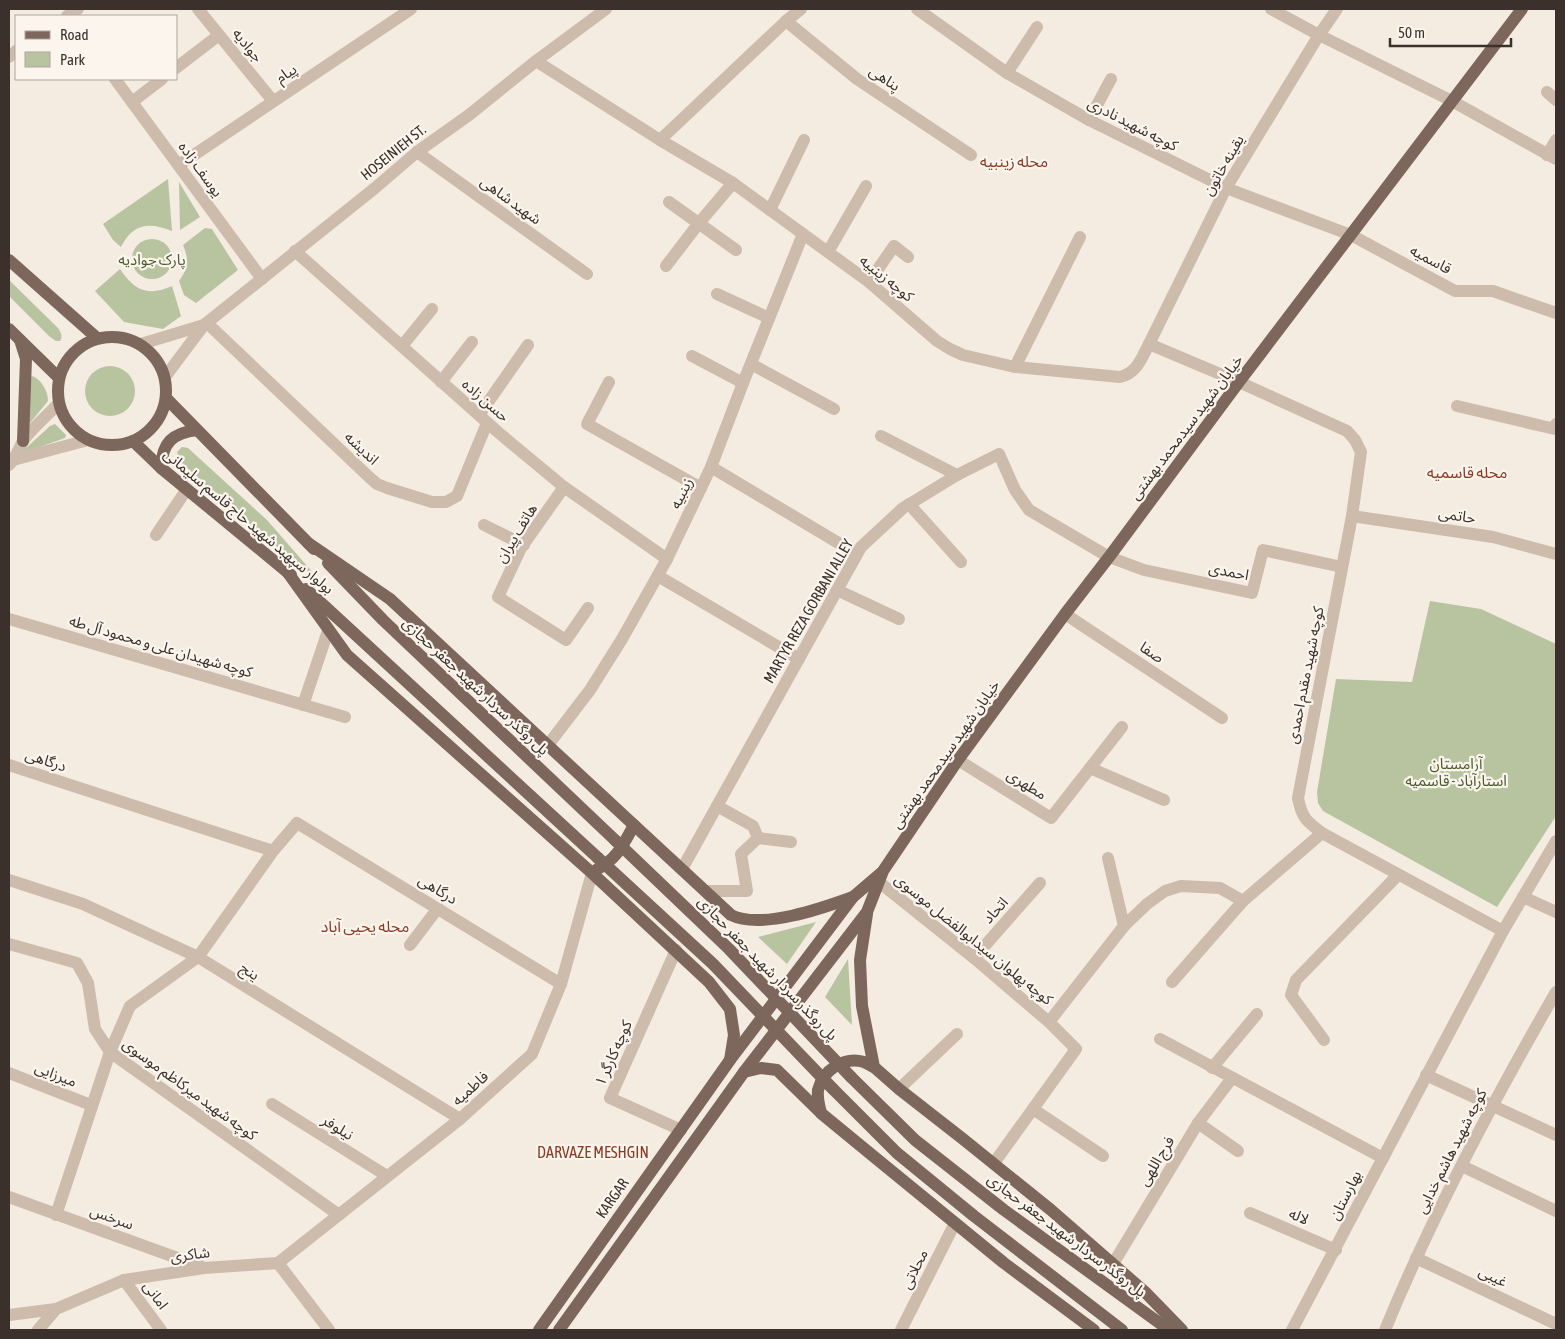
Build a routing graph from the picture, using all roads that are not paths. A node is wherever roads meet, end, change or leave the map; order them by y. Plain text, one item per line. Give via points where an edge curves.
1 (198, 9) edge
2 (411, 9) edge
3 (606, 9) edge
4 (801, 9) edge
5 (917, 9) edge
6 (1271, 9) edge
7 (1337, 9) edge
8 (1522, 9) edge
9 (786, 21) junction
10 (1037, 26) dead end
11 (219, 35) junction
12 (1319, 36) junction
13 (536, 61) junction
14 (178, 66) edge
15 (1007, 73) junction
16 (1111, 79) dead end
17 (116, 80) edge
18 (161, 80) edge
19 (273, 101) junction
20 (1452, 101) junction
21 (132, 102) junction
22 (1089, 120) junction
23 (660, 140) junction
24 (804, 140) dead end
25 (1556, 140) edge
26 (417, 152) junction
27 (971, 155) dead end
28 (1552, 157) edge
29 (179, 165) junction
30 (734, 184) junction
31 (866, 186) dead end
32 (1226, 188) junction
33 (669, 202) dead end
34 (770, 210) junction
35 (699, 223) junction
36 (803, 234) junction
37 (1351, 235) junction
38 (1080, 237) dead end
39 (736, 250) dead end
40 (295, 251) junction
41 (828, 252) junction
42 (908, 257) dead end
43 (9, 260) edge
44 (666, 266) dead end
45 (586, 274) dead end
46 (262, 279) junction
47 (869, 282) junction
48 (717, 294) dead end
49 (432, 309) dead end
50 (1556, 313) edge
51 (769, 318) junction
52 (205, 324) junction
53 (9, 329) edge
54 (97, 338) junction
55 (20, 340) junction
56 (472, 342) dead end
57 (141, 344) junction
58 (1149, 344) junction
59 (528, 345) dead end
60 (402, 346) junction
61 (692, 356) dead end
62 (751, 364) junction
63 (1015, 368) junction
64 (58, 377) junction
65 (165, 377) junction
66 (441, 382) junction
67 (609, 382) dead end
68 (1239, 382) junction
69 (743, 383) junction
70 (166, 398) junction
71 (58, 404) junction
72 (1457, 406) dead end
73 (834, 409) dead end
74 (483, 419) junction
75 (1556, 424) edge
76 (197, 430) junction
77 (882, 436) dead end
78 (88, 440) junction
79 (23, 441) junction
80 (133, 441) junction
81 (11, 463) edge
82 (711, 467) junction
83 (161, 468) junction
84 (957, 475) junction
85 (564, 487) junction
86 (701, 488) junction
87 (187, 489) junction
88 (909, 504) junction
89 (1352, 516) junction
90 (484, 525) dead end
91 (156, 535) dead end
92 (308, 543) junction
93 (524, 545) junction
94 (857, 554) junction
95 (1556, 554) edge
96 (1109, 557) junction
97 (667, 559) junction
98 (961, 562) dead end
99 (1342, 567) junction
100 (286, 570) junction
101 (658, 576) junction
102 (837, 590) junction
103 (588, 608) dead end
104 (1064, 614) junction
105 (9, 619) edge
106 (899, 619) dead end
107 (383, 620) joint
108 (328, 631) junction
109 (799, 659) junction
110 (303, 705) junction
111 (344, 717) dead end
112 (1222, 718) dead end
113 (1122, 728) dead end
114 (548, 745) junction
115 (958, 760) junction
116 (9, 765) edge
117 (1090, 768) junction
118 (1164, 800) dead end
119 (718, 806) junction
120 (634, 825) junction
121 (1322, 834) junction
122 (758, 838) junction
123 (1556, 841) edge
124 (791, 842) dead end
125 (273, 851) junction
126 (1108, 858) dead end
127 (682, 869) junction
128 (592, 873) junction
129 (1398, 875) junction
130 (881, 877) junction
131 (9, 880) edge
132 (1040, 883) dead end
133 (706, 891) junction
134 (853, 897) junction
135 (1523, 897) junction
136 (1243, 901) junction
137 (438, 908) junction
138 (867, 912) junction
139 (1556, 912) edge
140 (1124, 926) junction
141 (1503, 931) junction
142 (9, 944) edge
143 (410, 945) dead end
144 (676, 950) junction
145 (198, 957) junction
146 (974, 958) junction
147 (1172, 982) dead end
148 (561, 984) junction
149 (1556, 992) edge
150 (1258, 1014) dead end
151 (1049, 1022) junction
152 (957, 1034) dead end
153 (1160, 1039) dead end
154 (1324, 1040) dead end
155 (110, 1052) junction
156 (730, 1060) junction
157 (874, 1067) junction
158 (1212, 1068) junction
159 (744, 1072) junction
160 (9, 1073) edge
161 (1426, 1075) junction
162 (1232, 1078) junction
163 (899, 1089) junction
164 (272, 1104) dead end
165 (91, 1105) junction
166 (1492, 1105) junction
167 (1033, 1108) junction
168 (822, 1114) junction
169 (460, 1119) junction
170 (1198, 1123) junction
171 (681, 1130) junction
172 (1556, 1134) edge
173 (1238, 1151) dead end
174 (1103, 1156) dead end
175 (1382, 1158) junction
176 (994, 1163) junction
177 (1462, 1166) junction
178 (387, 1176) junction
179 (9, 1198) edge
180 (1556, 1211) edge
181 (1250, 1213) dead end
182 (56, 1214) junction
183 (339, 1215) junction
184 (955, 1223) junction
185 (1336, 1250) junction
186 (1416, 1258) junction
187 (278, 1263) junction
188 (1113, 1264) junction
189 (204, 1268) junction
190 (124, 1280) junction
191 (56, 1309) junction
192 (9, 1315) edge
193 (1556, 1324) edge
194 (907, 1328) edge
195 (38, 1330) edge
196 (161, 1330) edge
197 (329, 1330) edge
198 (539, 1330) edge
199 (559, 1330) edge
200 (1094, 1330) edge
201 (1122, 1330) edge
202 (1169, 1330) edge
203 (1182, 1330) edge
204 (1292, 1330) edge
205 (1387, 1330) edge

1 - 11 street, جوادیه
2 - 19 street, پیام
3 - 13 street, HOSEINIEH ST.
4 - 9 street
5 - 15 street, کوچه شهید نادری
6 - 12 street
7 - 12 street, یقینه خاتون
8 - 20 main road, خیابان شهید سیدمحمد بهشتی
9 - 23 street
9 - 27 street, پناهی via 857,79
10 - 15 street
11 - 14 street
11 - 19 street, جوادیه
12 - 20 street
12 - 32 street, یقینه خاتون
13 - 23 street, کوچه زینبیه
13 - 26 street, HOSEINIEH ST.
15 - 22 street, کوچه شهید نادری
16 - 22 street
17 - 21 street, یوسف زاده
18 - 21 street
19 - 29 street, پیام
20 - 28 street
20 - 37 main road, خیابان شهید سیدمحمد بهشتی
21 - 29 street, یوسف زاده
22 - 32 street, کوچه شهید نادری
23 - 30 street, کوچه زینبیه
24 - 34 street
25 - 28 street
26 - 40 street, HOSEINIEH ST.
26 - 45 street, شهید شاهی
29 - 46 street, یوسف زاده
30 - 34 street, کوچه زینبیه
30 - 35 street
31 - 41 street
32 - 37 street, کوچه شهید نادری
32 - 58 street, یقینه خاتون
33 - 35 street
34 - 36 street, کوچه زینبیه
35 - 39 street
35 - 44 street
36 - 41 street, کوچه زینبیه
36 - 51 street, زینبیه
37 - 50 street, قاسمیه via 1455,291 1493,291
37 - 68 main road, خیابان شهید سیدمحمد بهشتی
38 - 63 street
40 - 46 street, HOSEINIEH ST.
40 - 60 street, حسن زاده
41 - 47 street, کوچه زینبیه
42 - 47 street via 894,246
43 - 54 main road
46 - 52 street, HOSEINIEH ST.
47 - 63 street, کوچه زینبیه via 950,349
48 - 51 street
49 - 60 street
51 - 62 street, زینبیه
52 - 57 street
52 - 65 street
52 - 74 street, اندیشه via 369,477 387,488 432,502 446,502 457,496
53 - 55 main road
54 - 57 main road via 127,338
54 - 64 main road via 72,352
55 - 64 main road
55 - 79 main road via 26,359
56 - 66 street
57 - 65 main road via 160,364
58 - 63 street, کوچه زینبیه via 1134,371 1120,377
58 - 68 street
59 - 74 street
60 - 66 street, حسن زاده
61 - 69 street
62 - 69 street, زینبیه
62 - 73 street
64 - 71 main road
65 - 70 main road
66 - 74 street, حسن زاده
67 - 86 street via 587,424
68 - 89 street, کوچه شهید مقدم احمدی via 1347,431 1355,440 1361,452
68 - 96 main road, خیابان شهید سیدمحمد بهشتی
69 - 82 street, زینبیه
70 - 76 main road, بولوار سپهبد شهید حاج قاسم سلیمانی
70 - 80 main road via 160,416 149,431
71 - 78 main road via 71,427
71 - 79 street
72 - 75 street via 1555,430
74 - 85 street, حسن زاده
76 - 83 main road via 183,432 169,441 162,454
76 - 92 main road, بولوار سپهبد شهید حاج قاسم سلیمانی
77 - 84 street
78 - 80 main road via 106,445
78 - 81 street
79 - 81 street
80 - 83 main road, بولوار سپهبد شهید حاج قاسم سلیمانی
82 - 86 street, زینبیه
82 - 94 street
83 - 87 main road, بولوار سپهبد شهید حاج قاسم سلیمانی
84 - 88 street, MARTYR REZA GORBANI ALLEY
84 - 96 street, MARTYR REZA GORBANI ALLEY via 1000,454 1015,490 1029,510
85 - 93 street, هاتف پیران
85 - 97 street, حسن زاده
86 - 97 street, زینبیه
87 - 91 street
87 - 100 main road, بولوار سپهبد شهید حاج قاسم سلیمانی
88 - 94 street, MARTYR REZA GORBANI ALLEY
88 - 98 street
89 - 95 street, حاتمی via 1493,537
89 - 99 street, کوچه شهید مقدم احمدی
90 - 93 street
92 - 107 main road, بولوار سپهبد شهید حاج قاسم سلیمانی
92 - 114 main road via 390,599
93 - 103 street, هاتف پیران via 498,597 566,640
94 - 102 street, MARTYR REZA GORBANI ALLEY
96 - 99 street, احمدی via 1144,570 1252,593 1263,550
96 - 104 main road, خیابان شهید سیدمحمد بهشتی
97 - 101 street, زینبیه
99 - 121 street, کوچه شهید مقدم احمدی via 1298,798 1301,813
100 - 108 main road
100 - 201 main road, بولوار سپهبد شهید حاج قاسم سلیمانی, bridge via 713,964 897,1153
101 - 109 street
101 - 114 street, زینبیه via 590,690
102 - 106 street
102 - 109 street, MARTYR REZA GORBANI ALLEY
104 - 112 street, صفا
104 - 115 main road, خیابان شهید سیدمحمد بهشتی
105 - 110 street, کوچه شهیدان علی و محمود آل طه
107 - 202 main road, پل روگذر سردار شهید جعفر حجازی, bridge via 729,948 915,1140 1004,1210
108 - 110 street
108 - 128 main road via 347,655
109 - 119 street, MARTYR REZA GORBANI ALLEY
110 - 111 street, کوچه شهیدان علی و محمود آل طه
113 - 117 street, مطهری
114 - 120 main road
115 - 117 street, مطهری via 1051,818
115 - 130 main road, خیابان شهید سیدمحمد بهشتی
116 - 125 street, درگاهی
117 - 118 street
119 - 122 street via 753,826
119 - 127 street, MARTYR REZA GORBANI ALLEY
120 - 127 main road
120 - 128 main road via 609,863
121 - 129 street, کوچه شهید مقدم احمدی
121 - 136 street
122 - 124 street
122 - 133 street via 741,854 747,891
123 - 135 street, بهارستان
125 - 137 street, درگاهی via 297,823
125 - 145 street
126 - 140 street
127 - 133 main road
128 - 144 main road
128 - 148 street, فاطمیه
129 - 141 street, کوچه شهید مقدم احمدی
129 - 154 street via 1296,980 1291,995
130 - 134 main road, خیابان شهید سیدمحمد بهشتی
130 - 138 main road, خیابان شهید سیدمحمد بهشتی
130 - 146 street, کوچه پهلوان سیدابوالفضل موسوی
131 - 145 street, ینج via 83,904
132 - 146 street, اتحاد
133 - 134 main road via 732,916 743,920 788,916
134 - 156 main road, خیابان شهید سیدمحمد بهشتی
135 - 139 street
135 - 141 street, بهارستان
136 - 140 street, کوچه پهلوان سیدابوالفضل موسوی via 1220,888 1181,886 1165,891
136 - 147 street
137 - 143 street
137 - 148 street, درگاهی
138 - 157 main road via 860,960 862,1006
138 - 159 main road, خیابان شهید سیدمحمد بهشتی
140 - 151 street, کوچه پهلوان سیدابوالفضل موسوی
141 - 161 street, بهارستان
142 - 155 street, کوچه شهید میرکاظم موسوی via 78,963 88,983 95,1029
144 - 156 main road via 709,982 730,1010 734,1035
144 - 171 street, کوچه کارگر ۱ via 610,1098
145 - 155 street via 130,1006
145 - 169 street, ینج
146 - 151 street, کوچه پهلوان سیدابوالفضل موسوی
148 - 169 street, فاطمیه via 532,1054
149 - 166 street, کوچه شهید هاشم خدایی
150 - 158 street
151 - 167 street, کوچه پهلوان سیدابوالفضل موسوی via 1076,1049
152 - 163 street
153 - 158 street
155 - 165 street
155 - 183 street, کوچه شهید میرکاظم موسوی
156 - 171 main road, KARGAR
157 - 163 main road
157 - 168 main road via 852,1061 840,1063 830,1070 818,1090
158 - 162 street
159 - 168 main road via 761,1068 777,1070
159 - 199 main road
160 - 165 street, میرزایی
161 - 166 street
161 - 175 street, بهارستان
162 - 170 street, فرج اللهی
162 - 175 street
163 - 176 main road
164 - 178 street, نیلوفر
165 - 182 street
166 - 172 street
166 - 177 street, کوچه شهید هاشم خدایی
167 - 174 street
167 - 176 street, کوچه پهلوان سیدابوالفضل موسوی
168 - 184 main road
169 - 178 street, فاطمیه
170 - 173 street
170 - 188 street, فرج اللهی
171 - 198 main road, KARGAR
175 - 185 street, بهارستان
176 - 188 main road
177 - 180 street
177 - 186 street, کوچه شهید هاشم خدایی
178 - 183 street, فاطمیه
179 - 182 street, سرخس
181 - 185 street, لاله
182 - 189 street, سرخس
183 - 187 street, فاطمیه
184 - 194 street, محلاتی
184 - 200 main road
185 - 204 street, بهارستان
186 - 193 street, غیبی
186 - 205 street, کوچه شهید هاشم خدایی
187 - 189 street, شاکری
187 - 197 street
188 - 203 main road
189 - 190 street, شاکری
190 - 191 street, شاکری
190 - 196 street, امانی
191 - 192 street
191 - 195 street, شاکری

